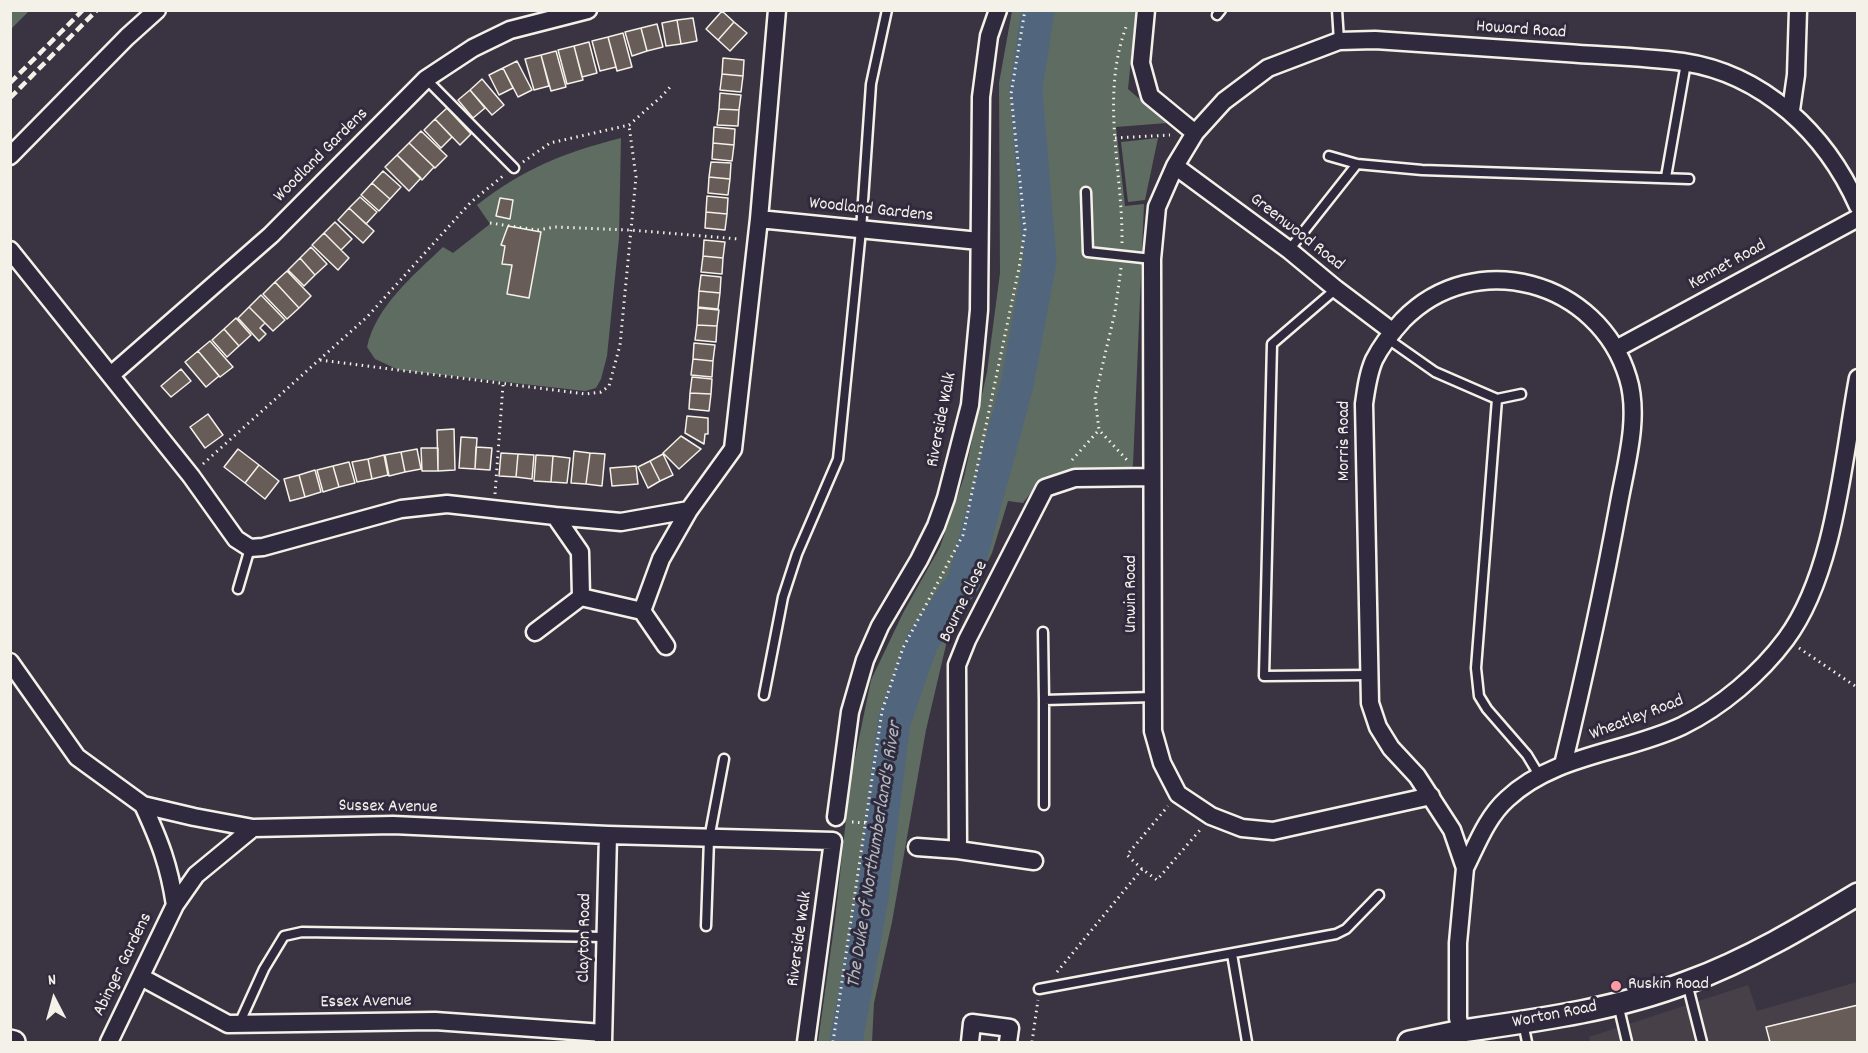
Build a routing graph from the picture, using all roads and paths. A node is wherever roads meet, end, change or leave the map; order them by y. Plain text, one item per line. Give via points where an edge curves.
1 (157, 10) edge
2 (588, 10) edge
3 (777, 10) edge
4 (887, 10) edge
5 (998, 10) edge
6 (1146, 10) edge
7 (1337, 10) edge
8 (1798, 10) edge
9 (1128, 21) dead end
10 (1339, 41) junction
11 (1686, 63) junction
12 (426, 79) junction
13 (672, 85) dead end
14 (1791, 110) junction
15 (629, 125) junction
16 (1195, 133) junction
17 (1115, 138) junction
18 (10, 156) edge
19 (1329, 156) dead end
20 (1357, 164) junction
21 (1175, 166) junction
22 (514, 168) junction
23 (1665, 177) junction
24 (1689, 179) dead end
25 (1086, 192) dead end
26 (1857, 206) edge
27 (1857, 218) edge
28 (759, 219) junction
29 (490, 224) dead end
30 (630, 230) junction
31 (861, 230) junction
32 (757, 241) junction
33 (979, 241) junction
34 (10, 250) edge
35 (1289, 250) junction
36 (1122, 257) junction
37 (1152, 259) junction
38 (1336, 289) junction
39 (1390, 335) junction
40 (1616, 349) junction
41 (319, 360) junction
42 (111, 375) junction
43 (1857, 378) edge
44 (503, 385) junction
45 (1521, 394) dead end
46 (1497, 399) junction
47 (1099, 430) junction
48 (191, 476) junction
49 (1152, 477) junction
50 (1133, 478) junction
51 (1066, 480) junction
52 (494, 509) junction
53 (689, 510) junction
54 (555, 516) junction
55 (250, 548) junction
56 (238, 589) dead end
57 (580, 597) junction
58 (642, 611) junction
59 (535, 632) dead end
60 (1043, 632) dead end
61 (1786, 639) junction
62 (666, 646) dead end
63 (10, 662) edge
64 (1368, 675) junction
65 (1857, 687) edge
66 (764, 695) dead end
67 (1153, 697) junction
68 (1044, 700) junction
69 (724, 759) dead end
70 (1563, 765) junction
71 (1539, 775) junction
72 (1178, 794) junction
73 (1431, 796) junction
74 (143, 805) junction
75 (1044, 805) dead end
76 (1211, 816) junction
77 (836, 817) dead end
78 (253, 828) junction
79 (608, 836) junction
80 (710, 839) junction
81 (833, 841) joint
82 (916, 847) dead end
83 (958, 850) junction
84 (1034, 861) dead end
85 (1465, 868) junction
86 (1142, 869) junction
87 (1857, 894) edge
88 (1379, 896) dead end
89 (175, 905) junction
90 (706, 926) dead end
91 (606, 937) junction
92 (1232, 954) junction
93 (141, 977) junction
94 (1687, 983) junction
95 (1039, 989) junction
96 (1618, 1004) junction
97 (239, 1024) junction
98 (1461, 1031) junction
99 (1525, 1033) edge
100 (603, 1038) edge
101 (109, 1042) edge
102 (806, 1042) edge
103 (970, 1042) edge
104 (1008, 1042) edge
105 (1032, 1042) edge
106 (1247, 1042) edge
107 (1409, 1042) edge
108 (1627, 1042) edge
109 (1702, 1042) edge

1 - 18 street
2 - 12 street, Woodland Gardens via 510,30 473,48
3 - 28 street
4 - 31 lane via 872,84
5 - 33 street, Riverside Walk via 989,36 981,97
6 - 16 street via 1141,63 1150,96
7 - 10 lane
8 - 14 street
9 - 17 path via 1120,43 1113,93
10 - 11 street, Howard Road via 1375,40
10 - 16 street, Howard Road via 1268,68 1224,101
11 - 14 street, Howard Road via 1737,78
11 - 23 lane
12 - 22 lane
12 - 42 street, Woodland Gardens via 271,235
13 - 15 path
14 - 26 street via 1839,169
15 - 22 path via 550,143
15 - 30 path via 636,177
16 - 17 path
16 - 21 street, Unwin Road
17 - 36 path via 1123,209
19 - 20 lane
20 - 23 lane via 1422,170
20 - 35 lane
21 - 35 street, Greenwood Road
21 - 37 street, Unwin Road via 1157,207
22 - 41 path via 471,202 368,317
23 - 24 lane
25 - 36 lane via 1088,252
27 - 40 street, Kennet Road
28 - 31 street, Woodland Gardens
28 - 32 street
29 - 30 path via 537,230
30 - 32 path
30 - 44 path via 620,345 609,386 601,392 585,394
31 - 33 street, Woodland Gardens
31 - 66 lane via 838,459 783,597
32 - 53 street via 733,449
33 - 77 street, Riverside Walk via 979,310 967,417 936,526 865,660 850,712
34 - 42 street
35 - 38 street, Greenwood Road
36 - 37 lane
36 - 47 path via 1115,312 1095,397
37 - 49 street, Unwin Road
38 - 39 street, Greenwood Road
38 - 64 lane via 1272,344 1264,676
39 - 40 street, Morris Road via 1432,296 1460,284 1492,279 1552,291 1585,311
39 - 46 lane via 1435,372
39 - 64 street, Morris Road via 1375,359 1364,404
40 - 70 street, Morris Road via 1634,401 1628,453 1588,662
41 - 44 path
41 - 48 path
42 - 48 street
43 - 61 street, Wheatley Road via 1827,547 1813,591
44 - 52 path
45 - 46 lane
46 - 71 lane via 1476,668 1479,696
47 - 50 path via 1133,465
47 - 51 path via 1065,468
48 - 55 street via 236,538
49 - 50 street, Bourne Close
49 - 67 street, Unwin Road
50 - 51 street, Bourne Close
51 - 83 street, Bourne Close via 1045,488 957,665
52 - 54 street
52 - 55 street via 447,504 401,509 263,548
53 - 54 street via 621,522
53 - 58 street via 661,559
54 - 57 street via 580,552
55 - 56 lane
57 - 58 street
57 - 59 street
58 - 62 street
60 - 68 lane
61 - 65 path
61 - 70 street, Wheatley Road via 1727,699 1682,726
63 - 74 street, Sussex Avenue via 77,757
64 - 73 street, Morris Road via 1370,703 1378,727
67 - 68 lane
67 - 72 street, Unwin Road via 1153,731 1162,763
68 - 75 lane
69 - 80 lane
70 - 71 street, Wheatley Road
71 - 85 street, Wheatley Road via 1507,799 1485,826
72 - 76 street, Unwin Road
72 - 86 path via 1126,855
73 - 76 street, Unwin Road via 1273,831 1242,828
73 - 85 street via 1452,830
74 - 78 street, Sussex Avenue
74 - 89 street, Abinger Gardens via 170,870
76 - 86 path via 1157,880
78 - 79 street, Sussex Avenue via 393,825
78 - 89 street, Abinger Gardens via 196,875
79 - 80 street, Sussex Avenue
79 - 91 street, Clayton Road
80 - 81 street, Sussex Avenue
80 - 90 lane
81 - 102 street, Riverside Walk
82 - 83 street
83 - 84 street
85 - 98 street via 1458,944
86 - 95 path via 1056,974 1041,979
87 - 94 street, Worton Road via 1786,937
88 - 92 lane via 1336,934
89 - 93 street, Abinger Gardens
91 - 97 lane via 303,932 284,936
91 - 100 street, Clayton Road
92 - 95 lane
92 - 106 lane
93 - 97 street, Essex Avenue via 228,1024
93 - 101 street, Abinger Gardens
94 - 96 street, Worton Road
94 - 109 lane
95 - 105 path
96 - 99 street, Worton Road
96 - 108 lane
97 - 100 street, Essex Avenue via 435,1021
98 - 99 street, Worton Road
98 - 107 street, Worton Road
103 - 104 street via 972,1023 1010,1028

